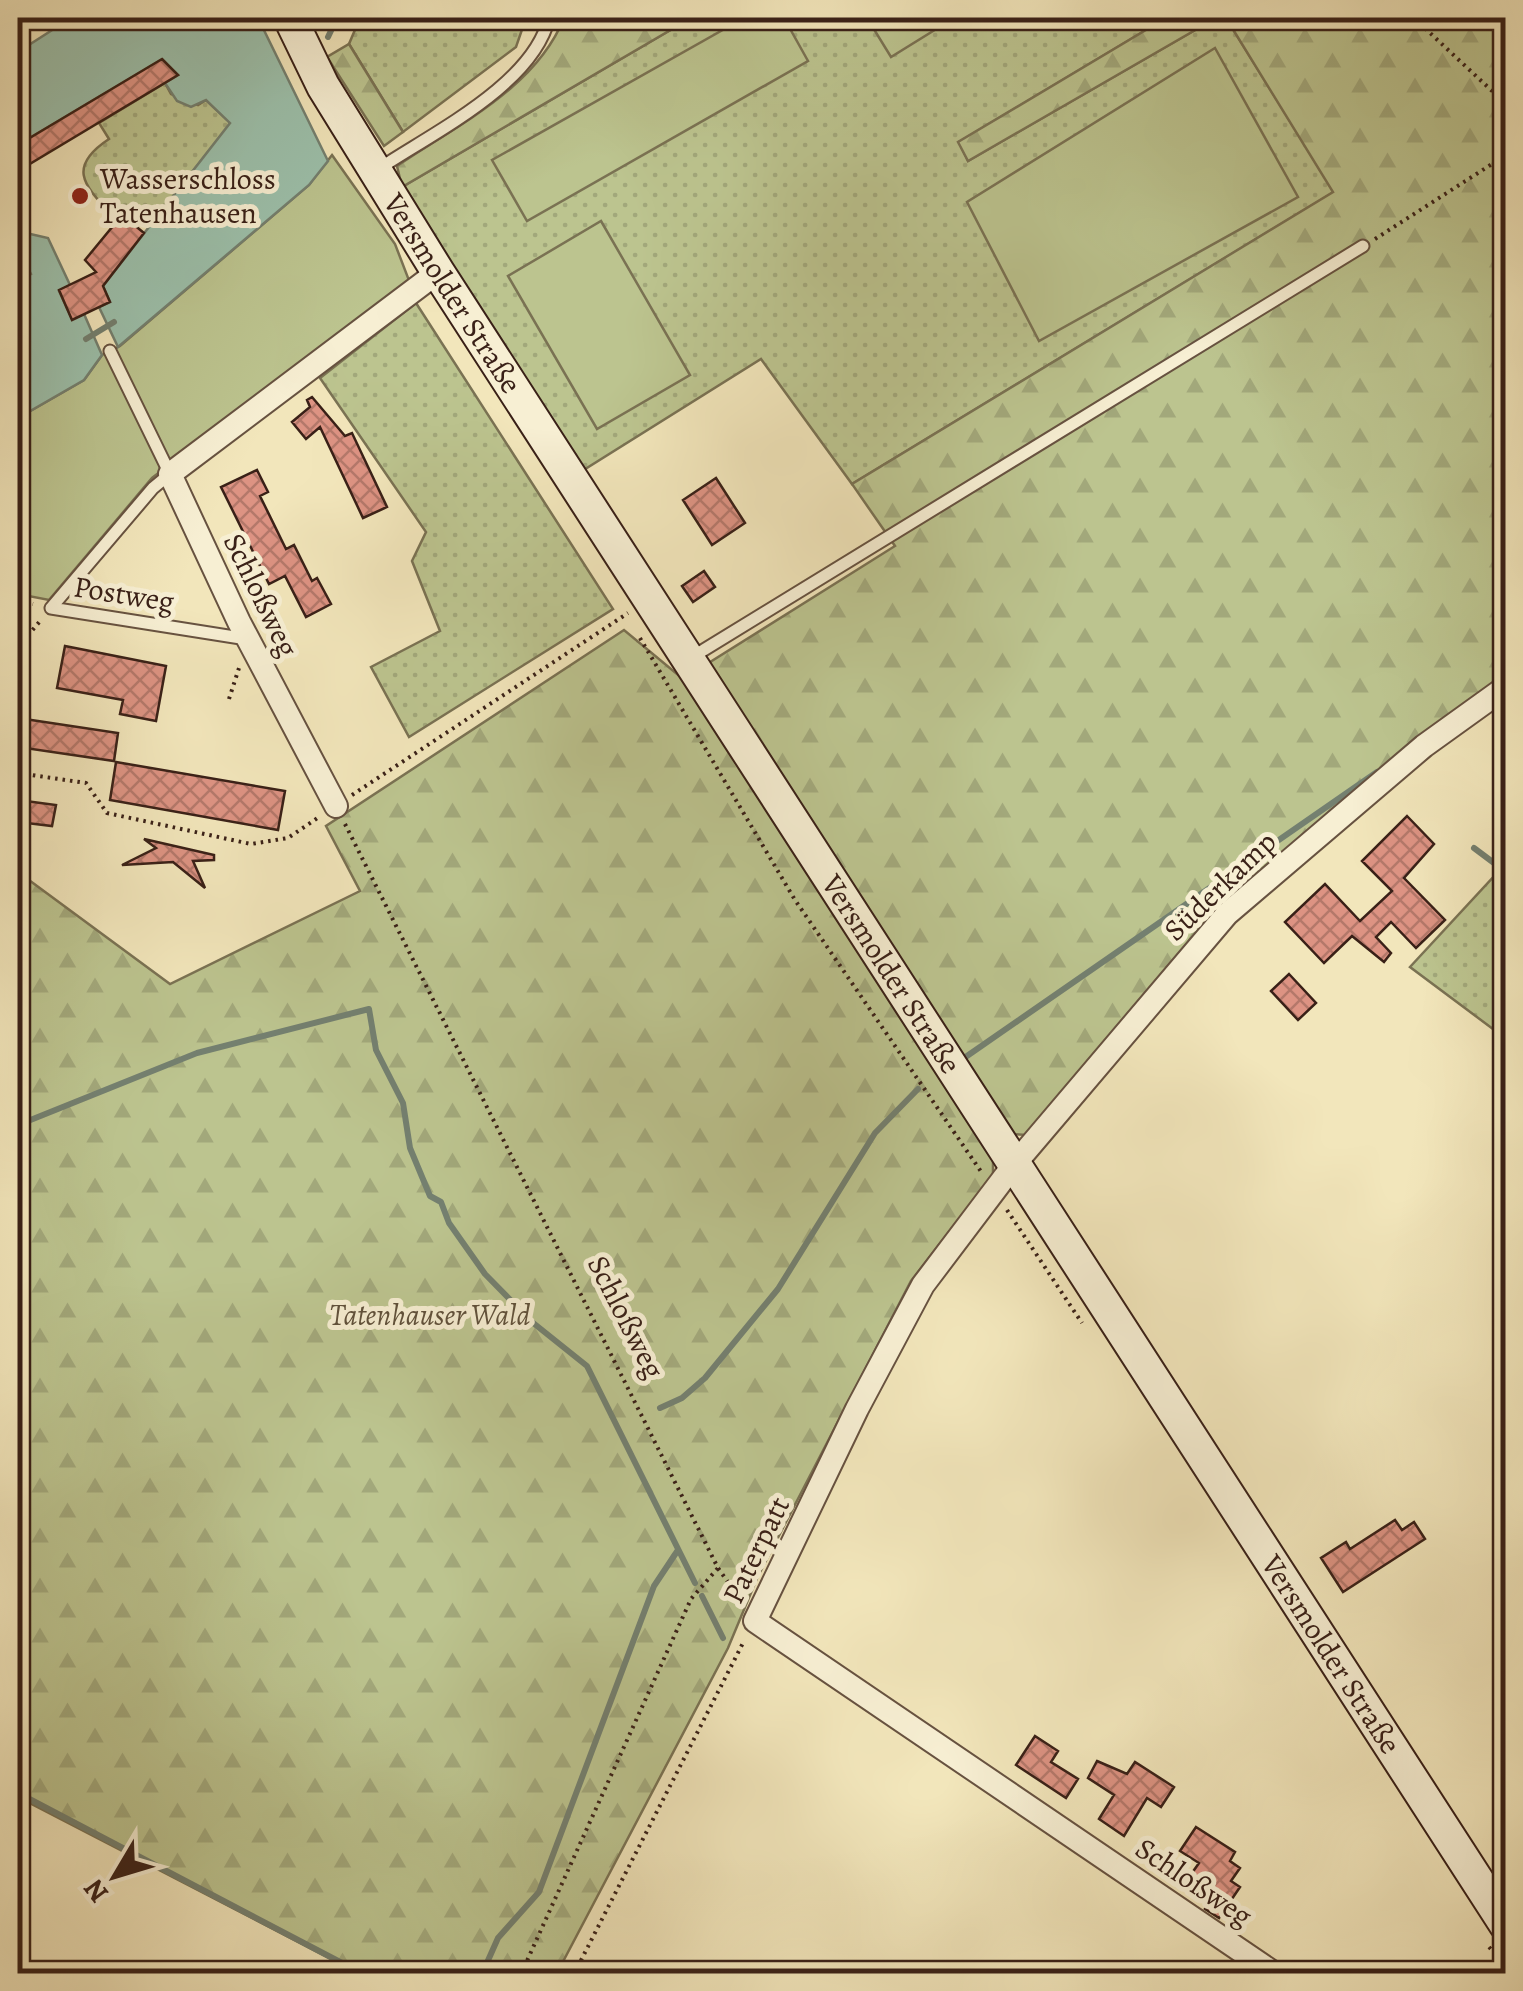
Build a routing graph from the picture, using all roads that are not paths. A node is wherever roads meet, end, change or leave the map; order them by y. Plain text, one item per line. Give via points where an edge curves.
1 (290, 18) edge
2 (549, 18) edge
3 (374, 172) junction
4 (1363, 246) road end
5 (438, 272) junction
6 (110, 351) dead end
7 (170, 474) junction
8 (247, 639) junction
9 (687, 660) junction
10 (1506, 687) edge
11 (336, 806) road end
12 (1004, 1178) junction
13 (755, 1621) joint
14 (1506, 1925) edge
15 (1274, 1974) edge

1 - 3 main road, Versmolder Straße
2 - 3 lane via 546,34 516,76
3 - 5 main road, Versmolder Straße
4 - 9 lane
5 - 7 street
5 - 9 main road, Versmolder Straße
6 - 7 lane, Schloßweg
7 - 8 street, Schloßweg
7 - 8 lane, Postweg via 51,608
8 - 11 street, Schloßweg
9 - 12 main road, Versmolder Straße
10 - 12 street, Süderkamp via 1424,746 1227,914
12 - 13 street, Paterpatt via 924,1285
12 - 14 main road, Versmolder Straße
13 - 15 street, Schloßweg

